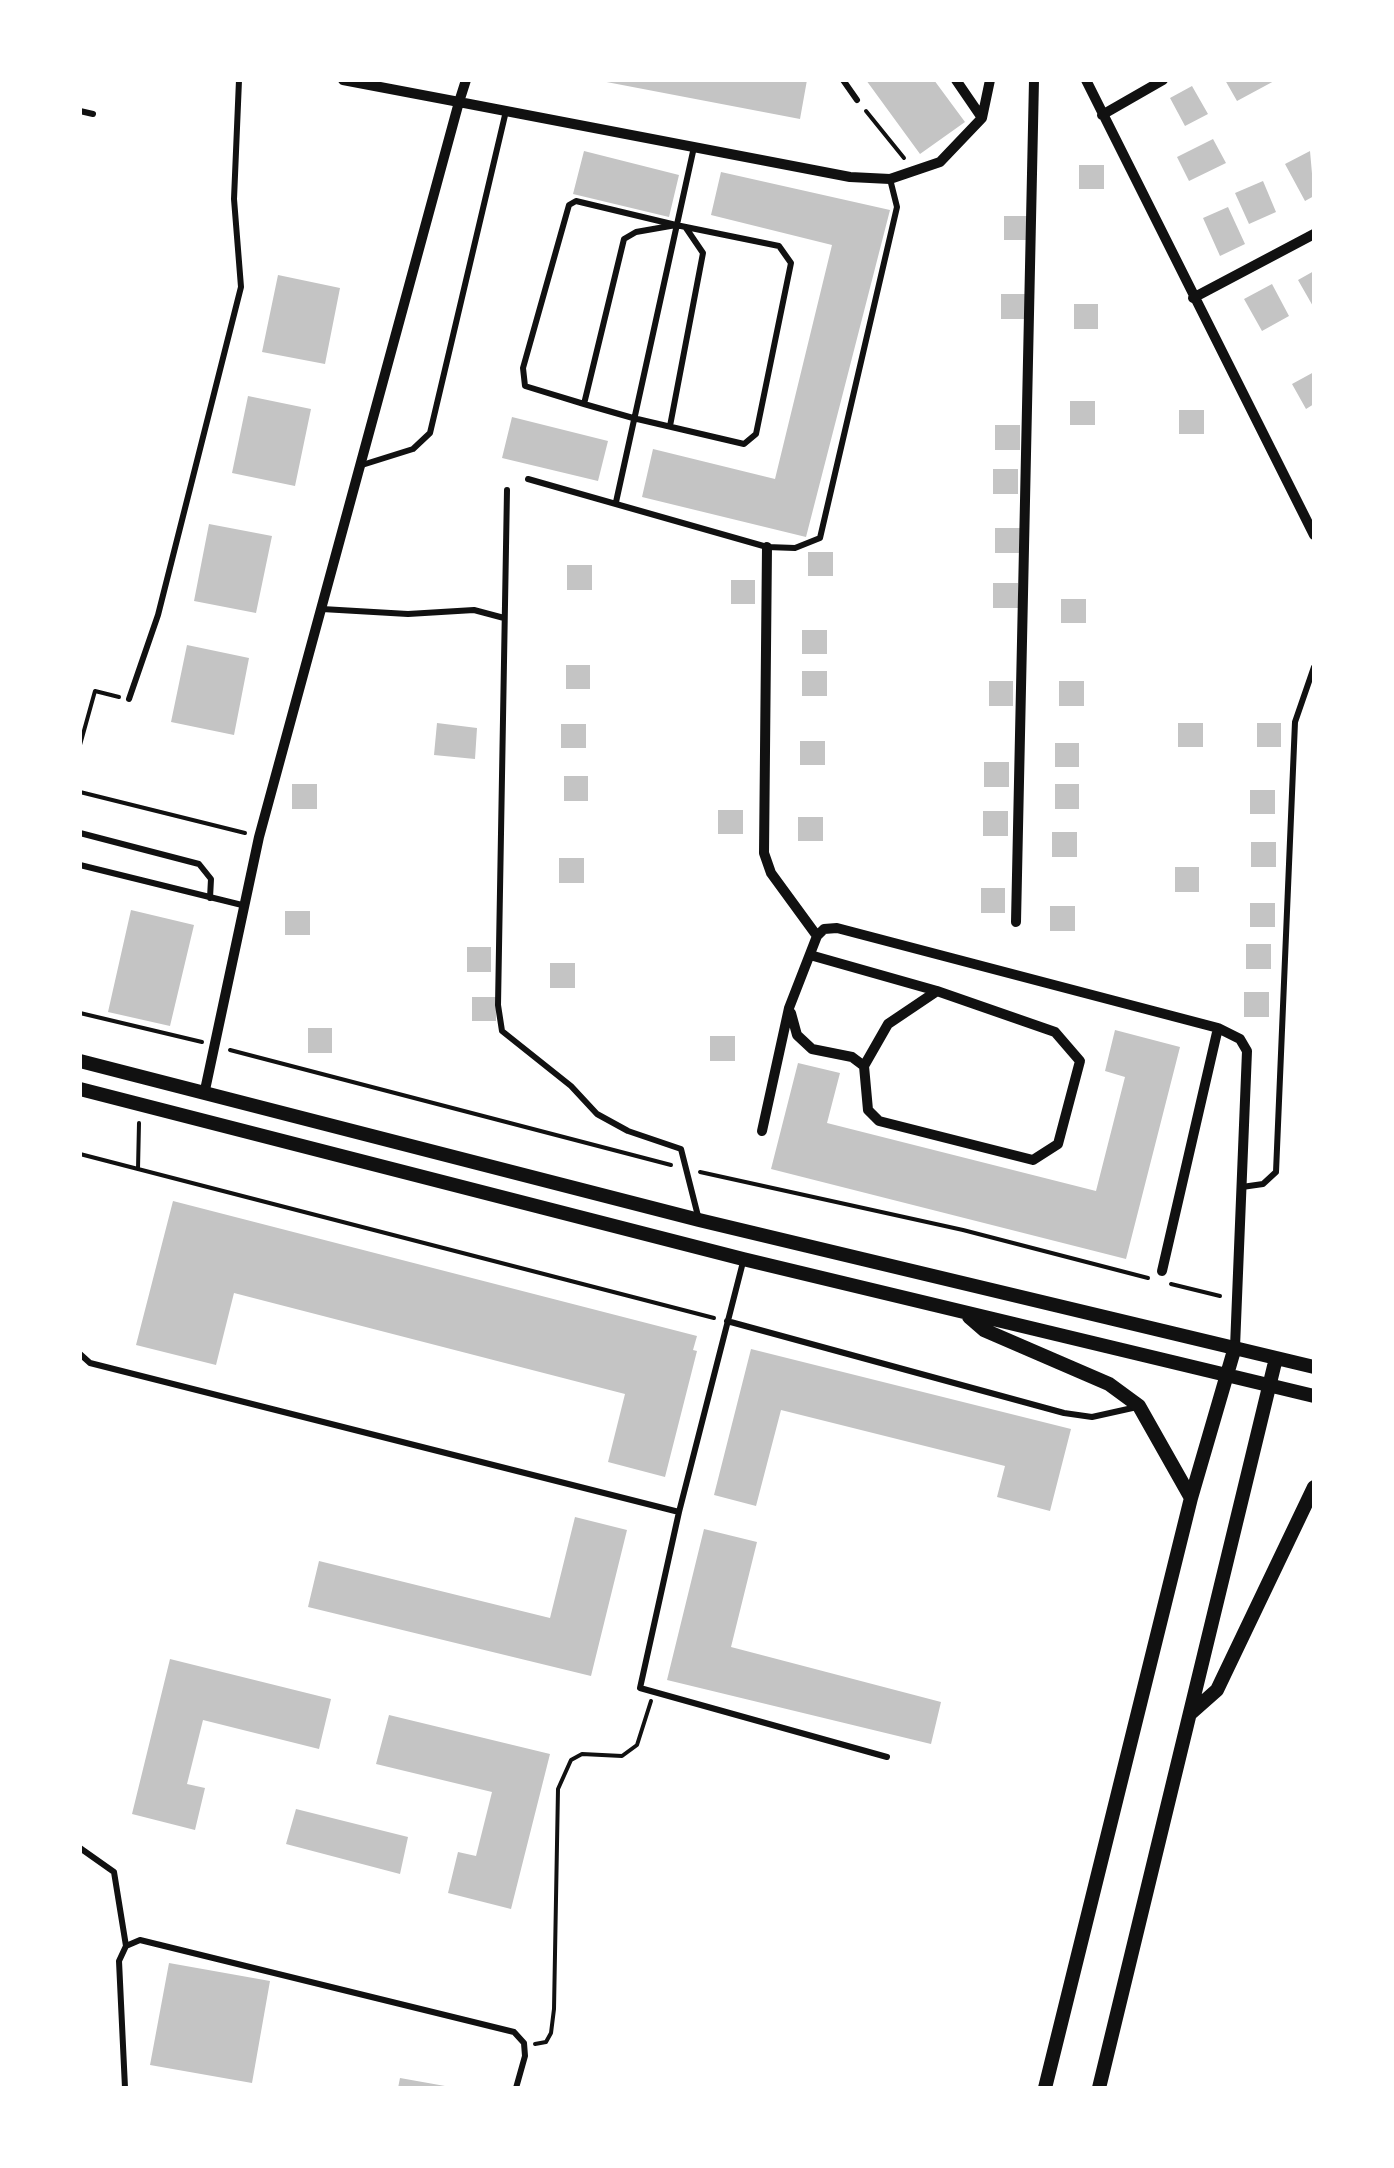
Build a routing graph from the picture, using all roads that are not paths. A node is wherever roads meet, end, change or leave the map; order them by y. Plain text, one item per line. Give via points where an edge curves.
1 (239, 80) edge
2 (343, 80) edge
3 (466, 80) edge
4 (843, 80) edge
5 (956, 80) edge
6 (990, 80) edge
7 (1034, 80) edge
8 (1086, 80) edge
9 (1163, 80) edge
10 (857, 100) road end
11 (459, 102) junction
12 (80, 111) edge
13 (506, 111) junction
14 (93, 114) dead end
15 (1102, 114) junction
16 (982, 118) junction
17 (694, 147) junction
18 (890, 179) junction
19 (680, 226) junction
20 (1314, 234) edge
21 (1193, 298) junction
22 (584, 404) junction
23 (633, 418) junction
24 (670, 426) junction
25 (361, 465) junction
26 (528, 479) dead end
27 (507, 490) dead end
28 (616, 502) junction
29 (1314, 535) edge
30 (766, 547) junction
31 (322, 609) junction
32 (505, 618) junction
33 (1314, 667) edge
34 (129, 699) road end
35 (80, 834) edge
36 (80, 866) edge
37 (210, 898) junction
38 (242, 906) junction
39 (1016, 922) dead end
40 (816, 936) junction
41 (810, 955) junction
42 (936, 991) junction
43 (789, 1008) junction
44 (1218, 1028) junction
45 (80, 1061) edge
46 (864, 1066) junction
47 (80, 1089) edge
48 (206, 1090) junction
49 (762, 1131) dead end
50 (1242, 1187) junction
51 (700, 1220) junction
52 (743, 1259) junction
53 (1162, 1271) dead end
54 (964, 1313) junction
55 (728, 1321) junction
56 (1235, 1347) junction
57 (80, 1354) edge
58 (1276, 1358) junction
59 (1314, 1368) edge
60 (1227, 1373) junction
61 (1270, 1384) junction
62 (1314, 1396) edge
63 (1139, 1406) junction
64 (1314, 1487) edge
65 (1191, 1498) junction
66 (679, 1512) junction
67 (1190, 1713) junction
68 (886, 1758) dead end
69 (80, 1848) edge
70 (126, 1946) junction
71 (125, 2088) edge
72 (516, 2088) edge
73 (1045, 2088) edge
74 (1099, 2088) edge

1 - 34 lane via 234,199 240,287 167,580
2 - 11 street
3 - 11 street
4 - 10 lane
5 - 16 street
6 - 16 street
7 - 39 street
8 - 15 street
9 - 15 street
11 - 13 street
11 - 25 street
12 - 14 lane
13 - 17 street
13 - 25 lane via 430,434 413,449
15 - 21 street
16 - 18 street via 940,162
17 - 18 street
17 - 19 lane
18 - 30 lane via 897,207 820,538 795,548
19 - 22 lane via 624,239
19 - 22 lane via 576,201 564,211 522,378 525,386
19 - 23 lane
19 - 24 lane via 704,254
19 - 24 lane via 779,246 791,263 756,434 744,444
20 - 21 street
21 - 29 street
22 - 23 lane
23 - 24 lane
23 - 28 lane
25 - 31 street
26 - 28 lane
27 - 32 lane
28 - 30 lane
30 - 40 street via 764,853
31 - 32 lane via 474,610
31 - 38 street
32 - 51 lane via 502,1031 596,1114 681,1149
33 - 50 lane via 1296,722 1276,1172 1263,1184
35 - 37 lane via 199,864 211,879
36 - 37 lane
37 - 38 lane
38 - 48 street
40 - 41 street
40 - 44 street via 837,928
41 - 42 street
41 - 43 street
42 - 46 street via 888,1024
42 - 46 street via 1068,1042 1080,1061 1058,1144 1033,1160 879,1122 868,1110
43 - 46 street via 797,1035 812,1049 852,1056
43 - 49 street
44 - 50 street via 1248,1051
44 - 53 street
45 - 48 street
47 - 52 street
48 - 51 street
50 - 56 street
51 - 56 street
52 - 54 street
52 - 55 lane
54 - 60 street
54 - 63 street via 984,1330 1110,1384
55 - 63 lane via 1064,1413 1092,1417
55 - 66 lane
56 - 58 street
56 - 60 street
57 - 66 lane via 90,1363
58 - 59 street
58 - 61 street
60 - 61 street
60 - 65 street
61 - 62 street
61 - 67 street
63 - 65 street
64 - 67 street via 1217,1690
65 - 73 street
66 - 68 lane via 640,1688
67 - 74 street
69 - 70 lane via 114,1872
70 - 71 lane via 119,1962
70 - 72 lane via 140,1940 514,2032 524,2043

